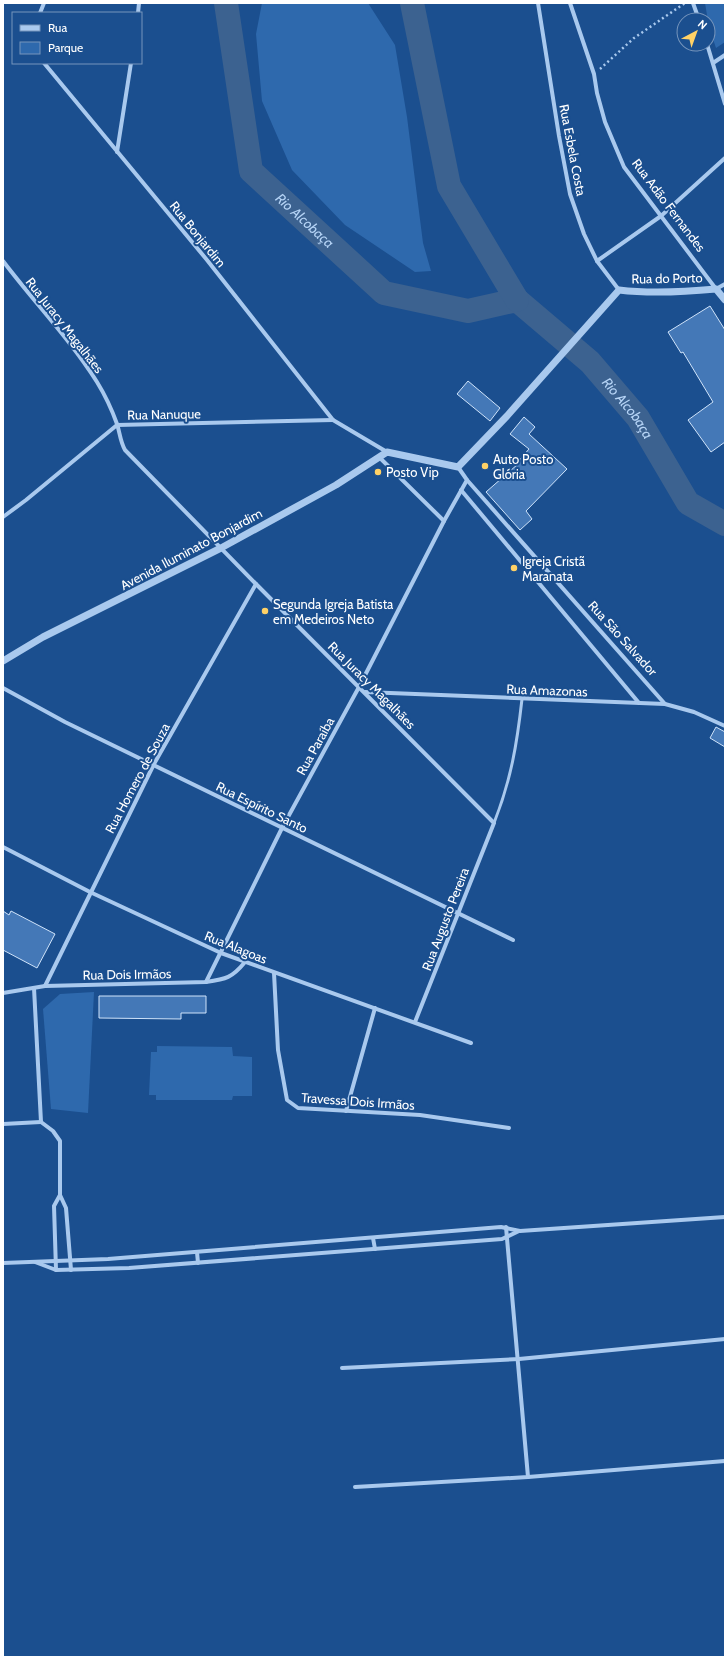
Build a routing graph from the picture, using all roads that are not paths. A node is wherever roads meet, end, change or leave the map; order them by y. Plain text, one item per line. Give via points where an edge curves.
1 (538, 3) edge
2 (570, 3) edge
3 (710, 52) edge
4 (725, 55) edge
5 (713, 63) junction
6 (45, 64) edge
7 (131, 64) edge
8 (725, 104) edge
9 (117, 152) junction
10 (725, 158) edge
11 (661, 216) junction
12 (598, 261) junction
13 (3, 262) edge
14 (725, 284) edge
15 (716, 289) junction
16 (619, 290) junction
17 (725, 300) edge
18 (333, 420) junction
19 (117, 425) junction
20 (387, 452) junction
21 (379, 457) junction
22 (458, 467) junction
23 (466, 480) junction
24 (461, 490) junction
25 (3, 516) edge
26 (444, 521) junction
27 (221, 548) junction
28 (256, 584) junction
29 (3, 661) edge
30 (359, 686) junction
31 (3, 688) edge
32 (365, 692) junction
33 (522, 699) junction
34 (639, 703) junction
35 (665, 704) junction
36 (725, 726) edge
37 (154, 764) junction
38 (494, 823) junction
39 (282, 828) junction
40 (3, 847) edge
41 (90, 892) junction
42 (457, 914) junction
43 (513, 940) dead end
44 (221, 953) junction
45 (245, 962) junction
46 (274, 973) junction
47 (206, 982) junction
48 (45, 986) junction
49 (34, 988) junction
50 (3, 993) edge
51 (375, 1008) junction
52 (415, 1022) junction
53 (471, 1043) dead end
54 (346, 1111) junction
55 (41, 1122) junction
56 (3, 1124) edge
57 (509, 1128) dead end
58 (60, 1195) junction
59 (725, 1217) edge
60 (506, 1227) junction
61 (520, 1231) junction
62 (373, 1238) junction
63 (507, 1238) junction
64 (375, 1249) junction
65 (197, 1252) junction
66 (56, 1260) junction
67 (71, 1260) junction
68 (33, 1262) junction
69 (3, 1263) edge
70 (198, 1263) junction
71 (56, 1270) junction
72 (71, 1270) junction
73 (725, 1340) edge
74 (519, 1359) junction
75 (342, 1368) dead end
76 (725, 1461) edge
77 (528, 1477) junction
78 (354, 1487) dead end

1 - 12 street, Rua Esbela Costa via 570,194 584,234
2 - 11 street, Rua Adão Fernandes via 615,147 624,167
3 - 5 street
4 - 5 street
5 - 8 street
6 - 9 street, Rua Bonjardim
7 - 9 street
9 - 18 street, Rua Bonjardim
10 - 11 street
11 - 12 street
11 - 15 street, Rua Adão Fernandes
12 - 16 street, Rua Esbela Costa
13 - 19 street, Rua Juracy Magalhães via 77,352 98,383
14 - 15 street
15 - 16 street, Rua do Porto via 642,293
15 - 17 street, Rua Adão Fernandes
16 - 22 street
18 - 19 street, Rua Nanuque
18 - 20 street
19 - 25 street, Rua Nanuque
19 - 27 street, Rua Juracy Magalhães via 120,441 125,450
20 - 21 street, Avenida Iluminato Bonjardim
20 - 22 street
21 - 26 street
21 - 27 street, Avenida Iluminato Bonjardim via 336,485
22 - 23 street, Rua São Salvador
23 - 24 street, Rua Paraíba
23 - 35 street, Rua São Salvador
24 - 26 street, Rua Paraíba
24 - 34 street
26 - 30 street, Rua Paraíba
27 - 28 street, Rua Juracy Magalhães
27 - 29 street, Avenida Iluminato Bonjardim via 43,637
28 - 30 street, Rua Juracy Magalhães
28 - 37 street, Rua Homero de Souza
30 - 32 street, Rua Juracy Magalhães
30 - 39 street, Rua Paraíba
31 - 37 street, Rua Espírito Santo via 64,722
32 - 33 street, Rua Amazonas
32 - 38 street, Rua Juracy Magalhães
33 - 34 street, Rua Amazonas
33 - 38 lane via 517,748 505,795
34 - 35 street, Rua Amazonas
35 - 36 street, Rua Amazonas via 694,712
37 - 39 street, Rua Espírito Santo
37 - 41 street, Rua Homero de Souza
38 - 42 street, Rua Augusto Pereira
39 - 42 street, Rua Espírito Santo
39 - 44 street, Rua Paraíba
40 - 41 street, Rua Alagoas
41 - 44 street, Rua Alagoas
41 - 48 street, Rua Homero de Souza
42 - 43 street, Rua Espírito Santo
42 - 52 street, Rua Augusto Pereira
44 - 45 street, Rua Alagoas
44 - 47 street, Rua Paraíba
45 - 46 street, Rua Alagoas
45 - 47 street, Rua Dois Irmãos via 235,974 225,979
46 - 51 street, Rua Alagoas
46 - 54 street, Travessa Dois Irmãos via 276,1027 288,1100 298,1108
47 - 48 street, Rua Dois Irmãos
48 - 49 street, Rua Dois Irmãos
49 - 50 street, Rua Dois Irmãos
49 - 55 street
51 - 52 street, Rua Alagoas
51 - 54 street
52 - 53 street, Rua Alagoas
54 - 57 street, Travessa Dois Irmãos via 420,1115
55 - 56 street
55 - 58 street via 60,1140
58 - 66 street via 54,1206
58 - 67 street via 66,1208
59 - 61 street
60 - 61 street
60 - 62 street
60 - 63 street
61 - 63 street
62 - 64 street
62 - 65 street
63 - 64 street
63 - 74 street
64 - 70 street
65 - 67 street
65 - 70 street
66 - 67 street
66 - 68 street
66 - 71 street
67 - 72 street
68 - 69 street
68 - 71 street
70 - 72 street
71 - 72 street
73 - 74 street
74 - 75 street
74 - 77 street
76 - 77 street
77 - 78 street

